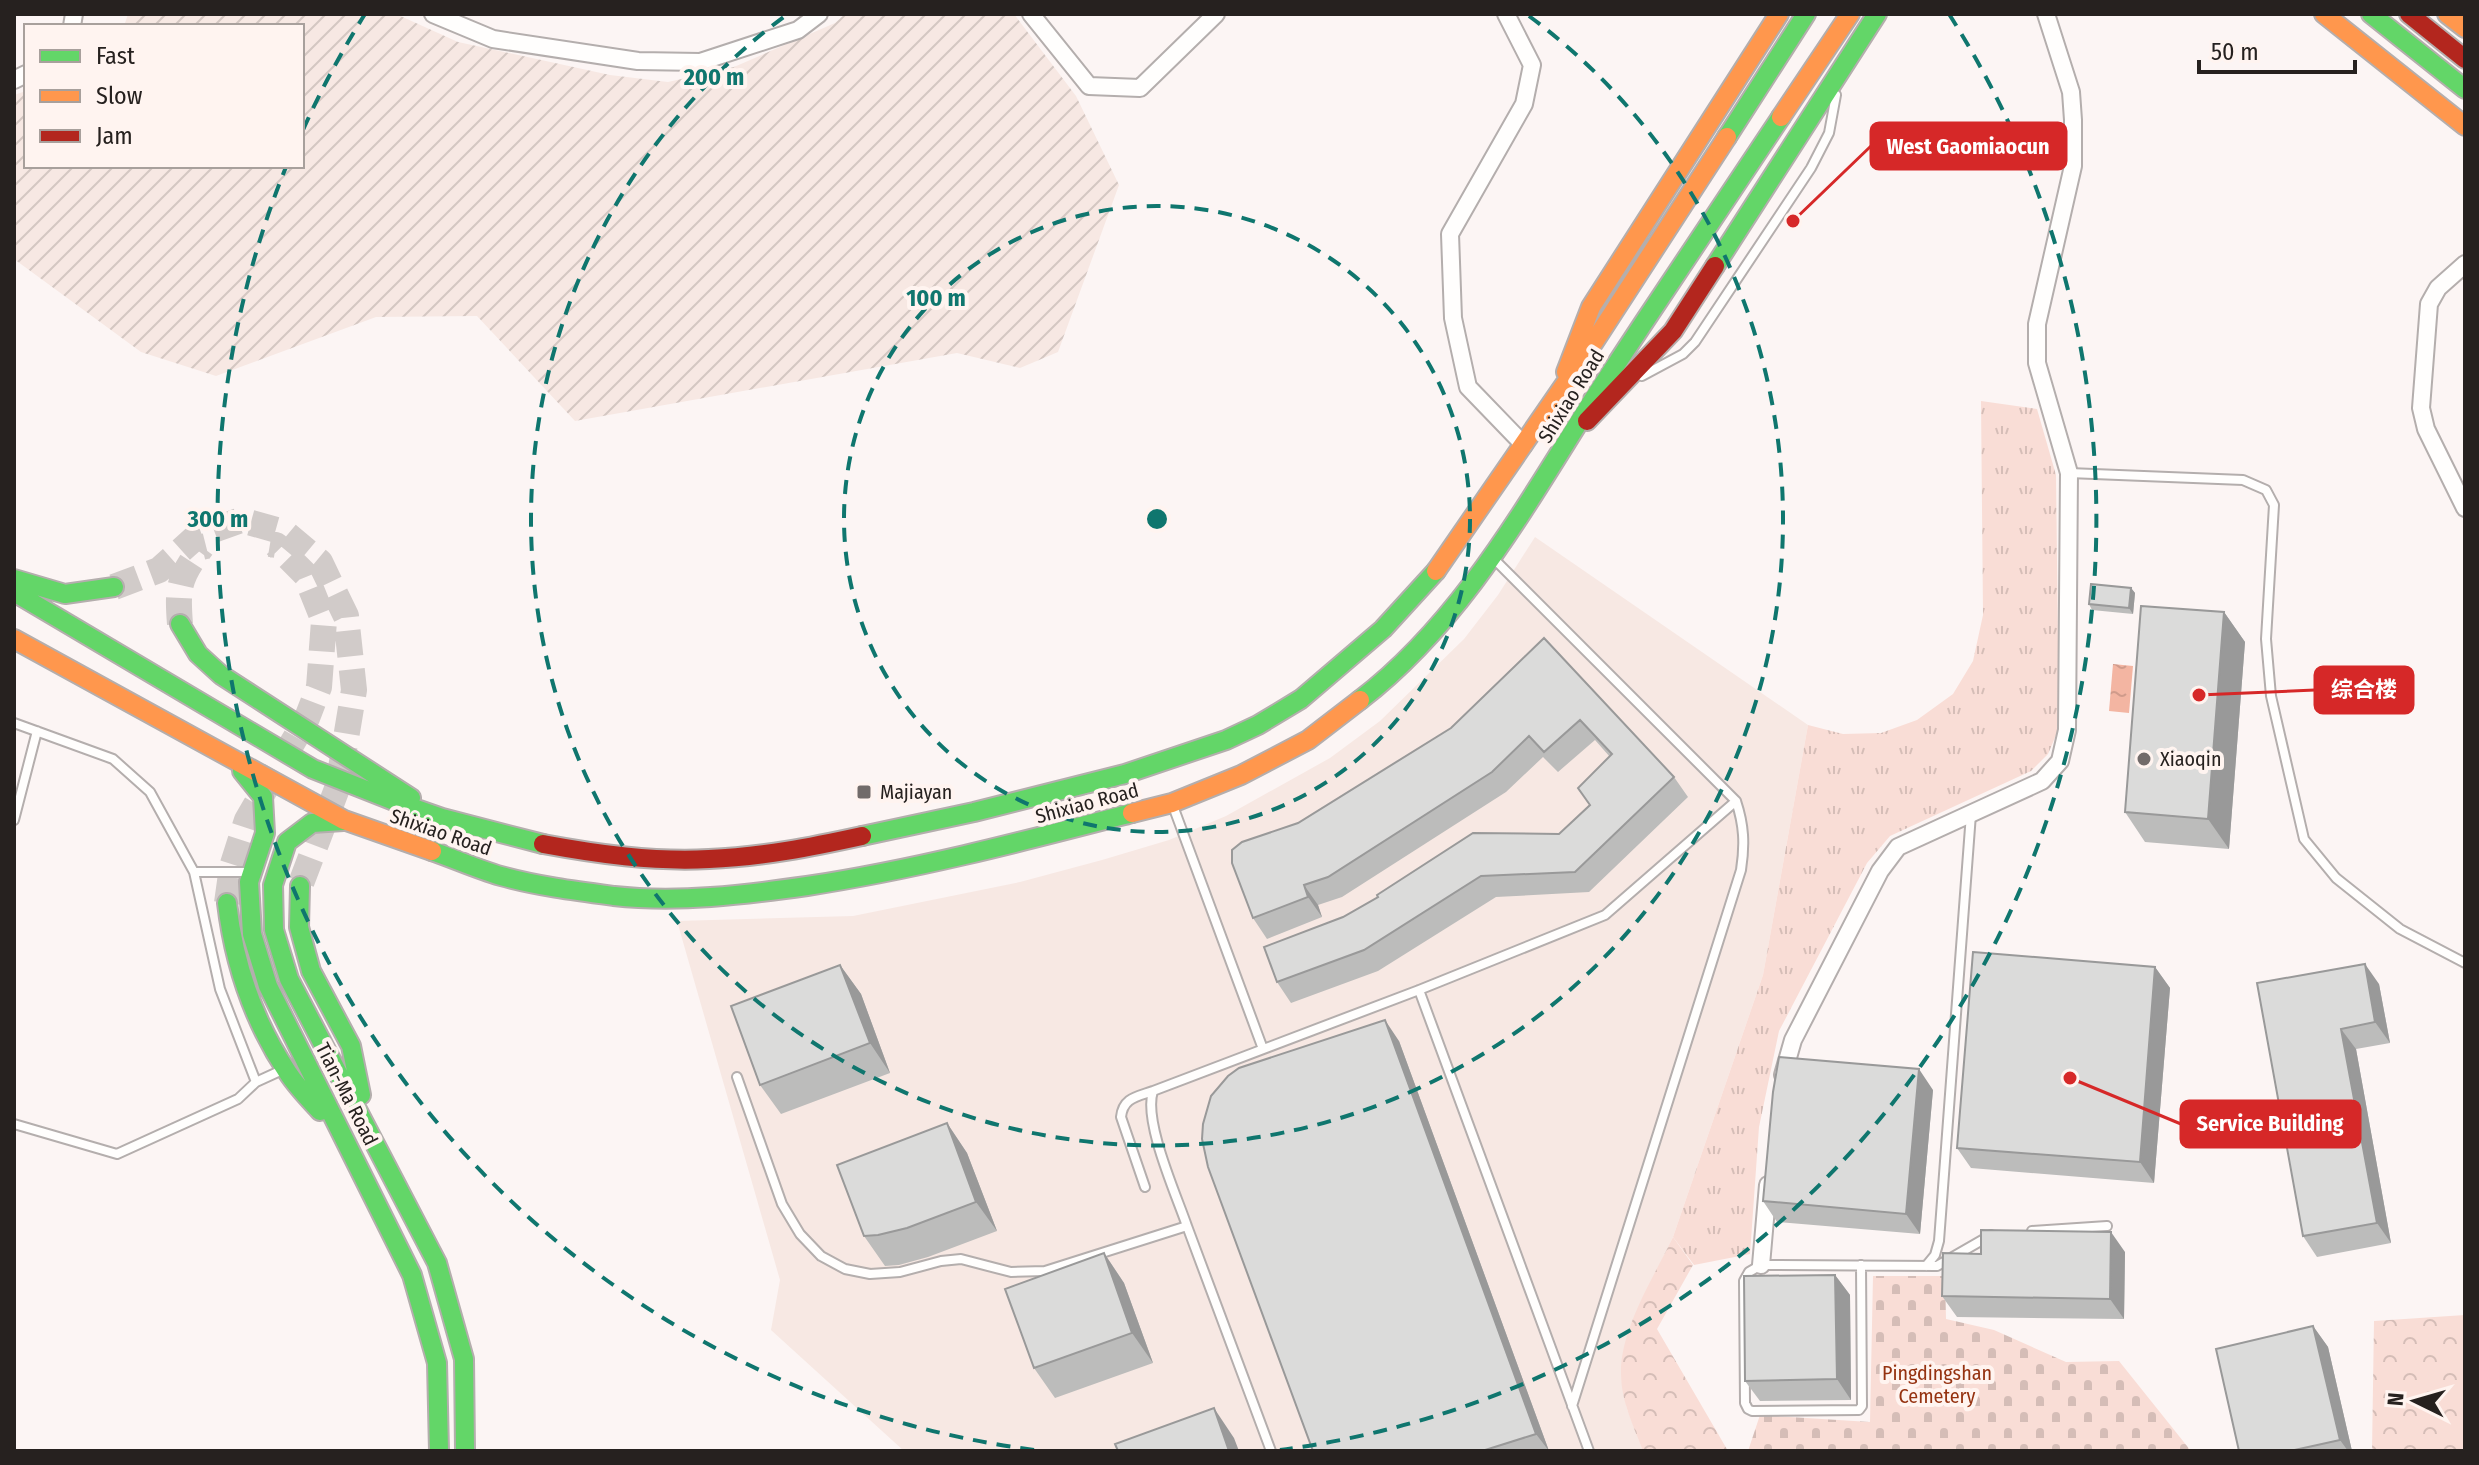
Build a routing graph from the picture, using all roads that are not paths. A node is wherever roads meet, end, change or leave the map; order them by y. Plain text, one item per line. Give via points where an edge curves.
1 (433, 14) edge
2 (819, 14) edge
3 (1031, 14) edge
4 (1216, 14) edge
5 (1506, 14) edge
6 (1779, 14) edge
7 (1806, 14) edge
8 (1850, 14) edge
9 (1877, 14) edge
10 (2046, 14) edge
11 (2324, 14) edge
12 (2371, 14) edge
13 (2409, 14) edge
14 (2447, 14) edge
15 (2465, 28) edge
16 (2465, 59) edge
17 (1841, 67) junction
18 (2465, 89) edge
19 (2465, 126) edge
20 (2465, 264) edge
21 (1624, 385) junction
22 (1554, 405) junction
23 (1571, 437) junction
24 (1524, 445) junction
25 (2069, 473) junction
26 (2465, 508) edge
27 (1492, 558) junction
28 (14, 579) edge
29 (114, 587) tunnel mouth
30 (14, 592) edge
31 (180, 624) tunnel mouth
32 (14, 639) edge
33 (14, 723) edge
34 (37, 731) junction
35 (234, 762) junction
36 (1736, 801) junction
37 (1172, 803) junction
38 (1971, 814) junction
39 (444, 819) junction
40 (14, 820) edge
41 (344, 820) junction
42 (194, 872) junction
43 (253, 872) junction
44 (300, 886) tunnel mouth
45 (227, 903) tunnel mouth
46 (2465, 963) edge
47 (1419, 990) junction
48 (1263, 1049) junction
49 (285, 1069) junction
50 (737, 1077) dead end
51 (256, 1082) junction
52 (1153, 1091) junction
53 (1779, 1094) edge
54 (14, 1124) edge
55 (369, 1130) junction
56 (346, 1141) junction
57 (1769, 1176) edge
58 (1145, 1187) dead end
59 (1187, 1226) junction
60 (2107, 1226) dead end
61 (2019, 1232) edge
62 (2005, 1234) edge
63 (1761, 1265) junction
64 (1861, 1265) junction
65 (1926, 1266) junction
66 (1572, 1406) junction
67 (439, 1451) edge
68 (465, 1451) edge
69 (1271, 1451) edge
70 (1589, 1451) edge

1 - 2 street via 493,39 638,61 700,62 798,30
3 - 4 street via 1089,86 1140,88
5 - 24 street via 1532,65 1524,104 1450,234 1453,318 1468,387
6 - 22 main road via 1591,307
7 - 22 main road, Shixiao Road
8 - 23 main road, Shixiao Road
9 - 17 main road
10 - 25 street via 2071,92 2073,166 2037,324 2037,363
11 - 19 main road
12 - 18 main road
13 - 16 main road
14 - 15 main road
17 - 21 main road via 1673,331
17 - 21 lane via 1829,133 1820,152 1695,342 1683,354
20 - 26 street via 2438,288 2429,304 2421,408
21 - 23 main road
22 - 24 main road, Shixiao Road
23 - 27 main road, Shixiao Road
24 - 39 main road, Shixiao Road via 1461,538 1406,606 1351,658 1291,707 1160,765 869,835 728,857 623,856
25 - 38 street via 2067,730 2060,761 2042,781
25 - 46 lane via 2243,480 2266,490 2274,505 2266,639 2271,696 2304,839 2336,878 2400,929
27 - 36 lane
27 - 37 main road, Shixiao Road via 1431,636 1308,740
28 - 29 main road via 65,594
30 - 39 main road, Shixiao Road via 313,769
31 - 39 main road via 198,654 221,675
32 - 35 main road, Shixiao Road
33 - 34 lane
34 - 40 lane
34 - 42 lane via 113,759 150,792
35 - 41 main road, Shixiao Road
35 - 43 main road, Tian-Ma Road via 263,797 265,833
36 - 47 lane via 1605,915
36 - 66 lane via 1745,843 1741,870
37 - 41 main road, Shixiao Road via 873,876 731,896 673,898 617,896 501,876
37 - 48 lane
38 - 53 street via 1898,847 1880,871 1793,1040
38 - 65 lane via 1939,1241
41 - 55 main road, Tian-Ma Road via 312,823 287,842 273,885 274,930 289,979
42 - 43 lane
42 - 51 lane via 220,989
43 - 56 main road, Tian-Ma Road via 252,934 268,986
44 - 55 main road via 299,927 311,971 351,1046
45 - 49 main road via 230,935 248,994
47 - 48 lane
47 - 66 lane
48 - 52 lane
49 - 51 lane
49 - 56 main road
50 - 59 lane via 782,1204 821,1256 845,1269 900,1272 961,1259 1011,1272 1045,1271
51 - 54 lane via 238,1099 117,1154
52 - 58 lane via 1127,1100 1121,1117
52 - 59 lane via 1153,1125
55 - 68 main road, Tian-Ma Road via 437,1263 464,1359
56 - 67 main road, Tian-Ma Road via 412,1275 437,1363
57 - 63 street
59 - 69 lane
60 - 61 lane
62 - 65 lane via 1990,1235 1937,1266
63 - 64 lane
63 - 64 lane via 1744,1281 1748,1409 1854,1412 1862,1406
64 - 65 lane
66 - 70 lane

